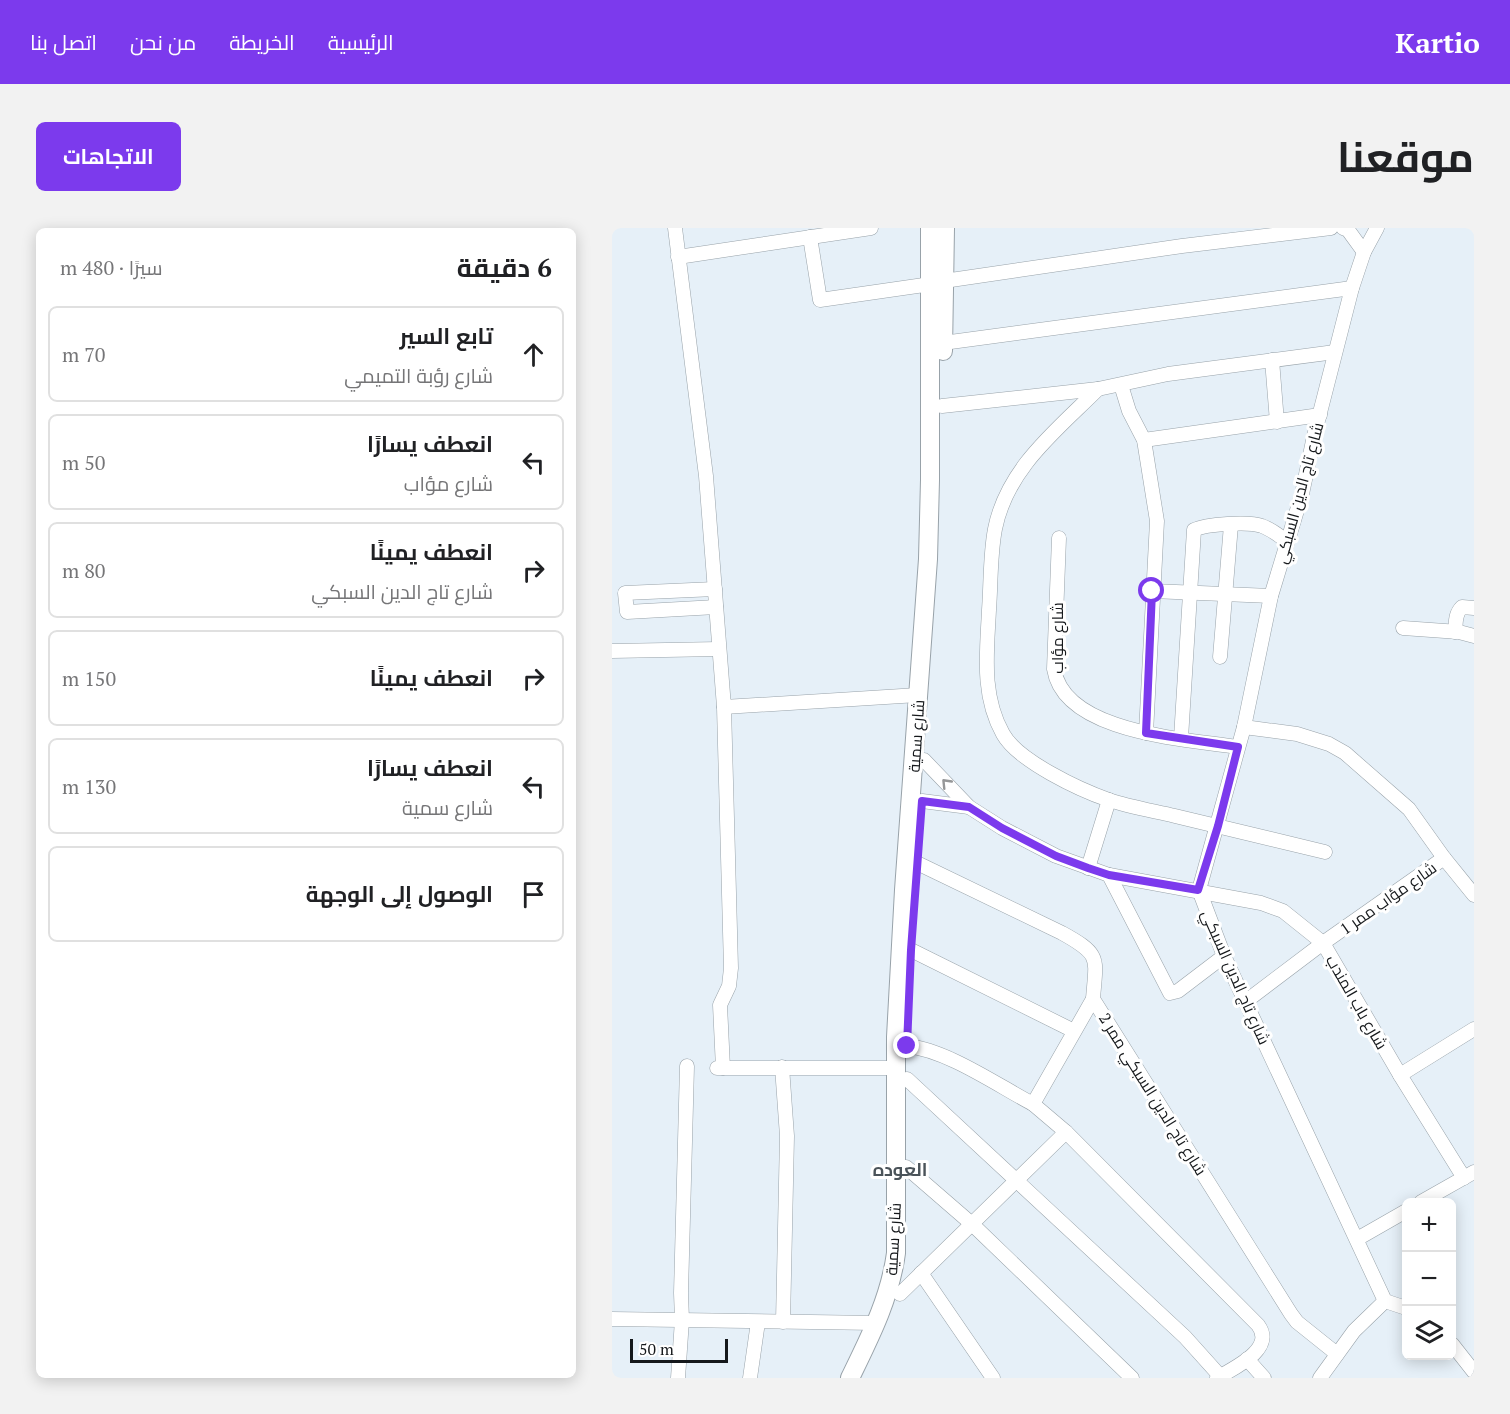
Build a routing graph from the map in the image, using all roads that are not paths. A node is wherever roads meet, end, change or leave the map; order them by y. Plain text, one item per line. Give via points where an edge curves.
1 (675, 228) edge
2 (871, 228) edge
3 (930, 228) edge
4 (945, 228) edge
5 (1331, 228) edge
6 (1343, 228) edge
7 (1377, 228) edge
8 (810, 237) junction
9 (1364, 252) junction
10 (678, 257) junction
11 (937, 283) junction
12 (1352, 288) junction
13 (943, 343) junction
14 (1335, 352) junction
15 (1272, 360) junction
16 (1121, 385) junction
17 (1098, 389) junction
18 (942, 406) junction
19 (1320, 415) junction
20 (1277, 422) junction
21 (1144, 440) junction
22 (1231, 525) junction
23 (1059, 538) dead end
24 (1287, 541) junction
25 (715, 589) junction
26 (1152, 591) junction
27 (1189, 593) junction
28 (1226, 594) junction
29 (1272, 596) junction
30 (716, 607) junction
31 (1474, 608) edge
32 (1403, 628) dead end
33 (1455, 632) junction
34 (1474, 636) edge
35 (719, 649) junction
36 (612, 651) edge
37 (1220, 657) dead end
38 (918, 695) junction
39 (723, 707) junction
40 (1244, 727) junction
41 (1146, 733) junction
42 (1181, 738) junction
43 (1238, 747) junction
44 (924, 760) junction
45 (1109, 800) junction
46 (922, 801) junction
47 (969, 807) junction
48 (1218, 826) junction
49 (1325, 852) dead end
50 (1444, 858) junction
51 (917, 863) junction
52 (1088, 868) junction
53 (1109, 875) junction
54 (1198, 890) junction
55 (1474, 896) edge
56 (1323, 944) junction
57 (911, 950) junction
58 (1224, 956) junction
59 (1093, 999) junction
60 (1245, 1002) junction
61 (1474, 1029) edge
62 (1074, 1031) junction
63 (907, 1046) junction
64 (687, 1066) dead end
65 (782, 1067) junction
66 (901, 1073) junction
67 (1400, 1075) junction
68 (1033, 1104) junction
69 (1066, 1132) junction
70 (906, 1167) junction
71 (1469, 1175) edge
72 (1018, 1181) junction
73 (1430, 1198) edge
74 (1402, 1214) edge
75 (972, 1225) junction
76 (1357, 1239) junction
77 (921, 1274) junction
78 (900, 1294) junction
79 (1385, 1302) junction
80 (1402, 1307) edge
81 (612, 1319) edge
82 (682, 1320) junction
83 (758, 1322) junction
84 (783, 1322) junction
85 (876, 1323) junction
86 (1456, 1349) edge
87 (1337, 1354) junction
88 (1247, 1359) junction
89 (1474, 1372) edge
90 (1219, 1377) edge
91 (678, 1378) edge
92 (750, 1378) edge
93 (850, 1378) edge
94 (862, 1378) edge
95 (993, 1378) edge
96 (1132, 1378) edge
97 (1264, 1378) edge
98 (1320, 1378) edge

1 - 10 street
2 - 8 street
3 - 11 street, شارع سمية
4 - 11 street, شارع سمية
5 - 11 street
6 - 9 street
7 - 9 street, شارع تاج الدين السبكي
8 - 10 street
8 - 11 street via 820,300
9 - 12 street, شارع تاج الدين السبكي
10 - 25 street via 704,457
11 - 13 street, شارع سمية
11 - 38 street, شارع سمية via 928,559
12 - 13 street
12 - 14 street, شارع تاج الدين السبكي
13 - 18 street, شارع سمية
14 - 15 street
14 - 19 street, شارع تاج الدين السبكي
15 - 16 street via 1168,374
15 - 20 street
16 - 17 street
16 - 21 street
17 - 18 street
17 - 45 street via 1034,452 1004,501 991,562 986,672 993,712 1015,750 1057,776
18 - 44 street, شارع سمية via 938,585
19 - 20 street
19 - 24 street, شارع تاج الدين السبكي
20 - 21 street
21 - 26 street via 1157,521
22 - 24 street via 1261,525
22 - 27 street via 1194,530
22 - 28 street
23 - 41 street, شارع مؤاب via 1055,677 1077,707
24 - 29 street, شارع تاج الدين السبكي
25 - 30 street
25 - 30 street via 625,593 627,612
26 - 27 street
26 - 41 street
27 - 28 street
27 - 42 street
28 - 29 street
28 - 37 street
29 - 40 street, شارع تاج الدين السبكي
30 - 35 street
31 - 33 street via 1462,607 1458,611
32 - 33 street
33 - 34 street
35 - 36 street
35 - 39 street
38 - 39 street
38 - 66 street, شارع سمية via 904,890
39 - 65 street via 731,968 729,986 720,1005 720,1068
40 - 43 street, شارع تاج الدين السبكي
40 - 50 street via 1297,734 1345,753 1408,808
41 - 42 street, شارع مؤاب
42 - 43 street, شارع مؤاب
43 - 48 street, شارع تاج الدين السبكي
44 - 46 street, شارع سمية
47 -> 44 street
45 - 48 street
45 - 52 street
46 - 47 street
46 - 51 street, شارع سمية
47 - 52 street, شارع باب المندب via 1056,856
48 - 49 street
48 - 54 street, شارع تاج الدين السبكي
50 - 55 street
50 - 56 street, شارع مؤاب ممر 1
51 - 57 street, شارع سمية
51 - 59 street, شارع تاج الدين السبكي ممر 2 via 1077,941 1095,960
52 - 53 street, شارع باب المندب
53 - 54 street, شارع باب المندب
53 - 58 street via 1170,993
54 - 56 street, شارع باب المندب via 1273,906
54 - 58 street, شارع تاج الدين السبكي
56 - 60 street, شارع مؤاب ممر 1
56 - 67 street, شارع باب المندب
57 - 62 street
57 - 63 street, شارع سمية
58 - 60 street, شارع تاج الدين السبكي
59 - 62 street
59 - 87 street, شارع تاج الدين السبكي ممر 2 via 1291,1314
60 - 76 street, شارع تاج الدين السبكي
61 - 67 street
62 - 68 street
63 - 66 street, شارع سمية
63 - 68 street via 938,1054
64 - 82 street
65 - 66 street
65 - 84 street via 787,1136
66 - 70 street, شارع سمية
66 - 72 street
66 - 85 street, شارع سمية via 896,1253 890,1288
67 - 71 street, شارع باب المندب
68 - 69 street
69 - 72 street
69 - 88 street via 1258,1325 1263,1339
70 - 75 street
70 - 78 street, شارع سمية via 906,1246
71 - 73 street
72 - 75 street
72 - 90 street via 1185,1337
74 - 76 street
75 - 77 street
75 - 96 street
76 - 79 street, شارع تاج الدين السبكي
77 - 78 street
77 - 95 street
78 - 94 street, شارع سمية
79 - 80 street
79 - 87 street via 1354,1331
81 - 82 street
82 - 83 street
82 - 91 street
83 - 84 street
83 - 92 street
84 - 85 street
85 - 93 street, شارع سمية
86 - 89 street
87 - 98 street
88 - 90 street
88 - 97 street

